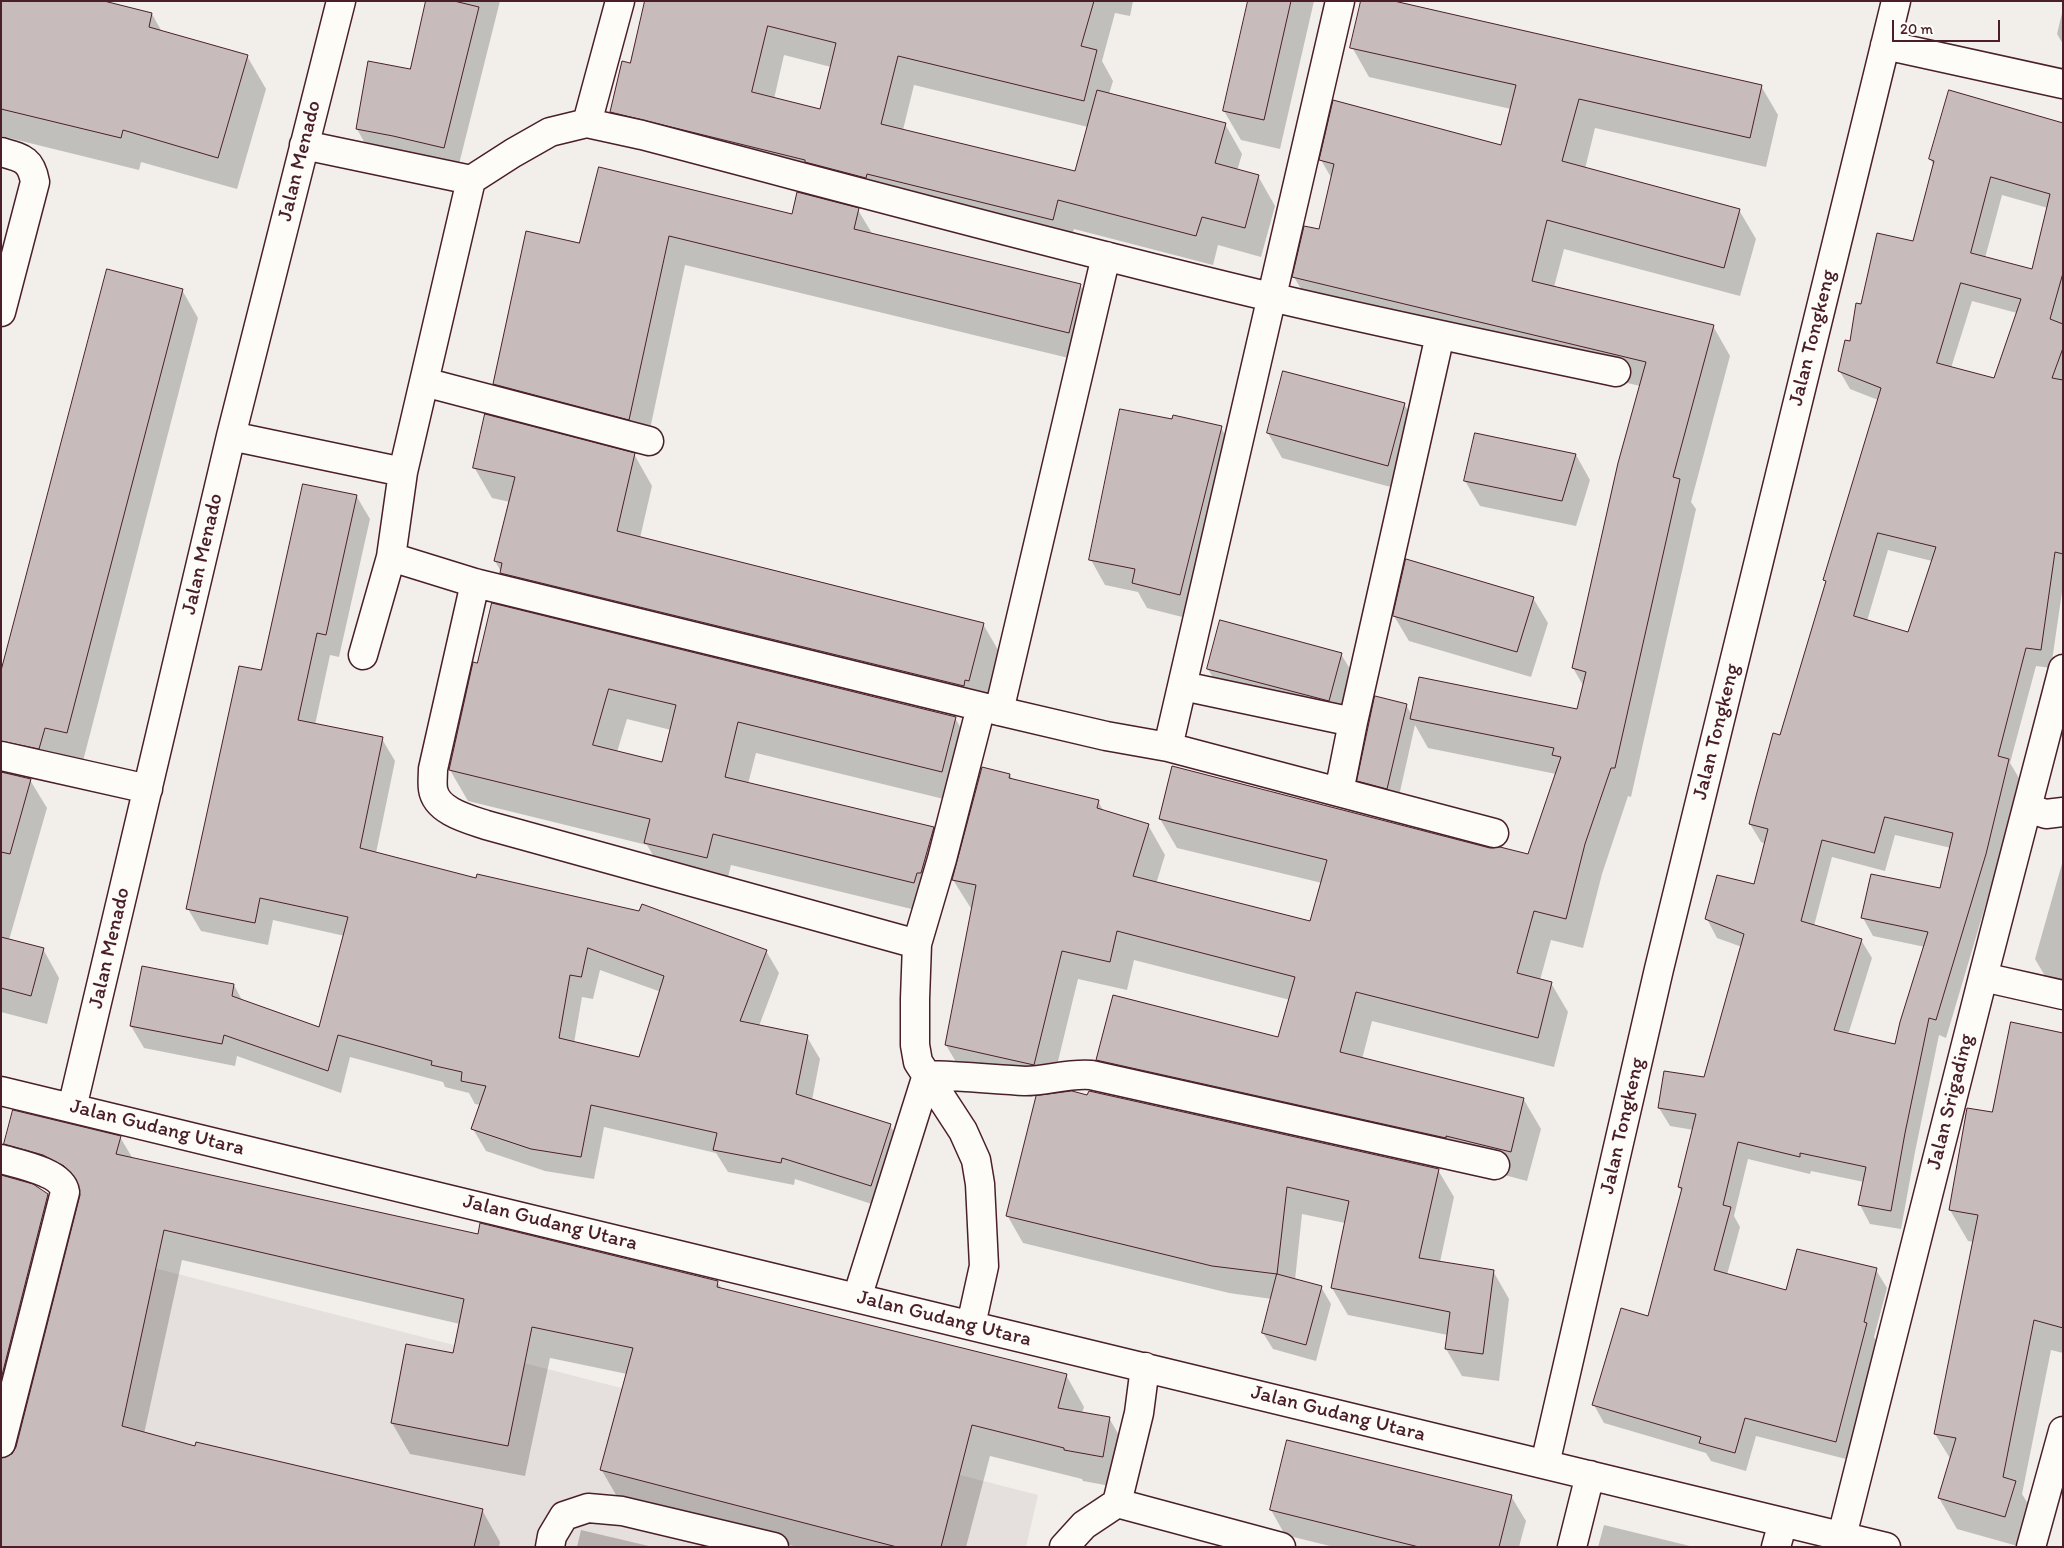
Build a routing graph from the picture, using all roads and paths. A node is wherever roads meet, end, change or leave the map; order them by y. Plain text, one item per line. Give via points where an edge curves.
1 (341, 1) edge
2 (620, 1) edge
3 (1340, 1) edge
4 (1896, 1) edge
5 (1885, 45) junction
6 (2063, 84) edge
7 (587, 123) junction
8 (304, 145) junction
9 (1, 152) edge
10 (471, 180) junction
11 (1106, 256) junction
12 (1272, 297) junction
13 (1, 312) edge
14 (1440, 336) junction
15 (1616, 372) dead end
16 (424, 382) junction
17 (231, 436) junction
18 (648, 441) dead end
19 (403, 472) junction
20 (391, 557) junction
21 (475, 584) junction
22 (363, 655) dead end
23 (2063, 669) edge
24 (1183, 686) junction
25 (990, 709) junction
26 (1353, 722) junction
27 (1168, 747) junction
28 (1, 756) edge
29 (148, 789) junction
30 (1339, 792) junction
31 (2027, 808) junction
32 (2063, 812) edge
33 (1494, 833) dead end
34 (917, 944) junction
35 (1983, 977) junction
36 (2063, 995) edge
37 (927, 1075) junction
38 (1, 1091) edge
39 (72, 1108) junction
40 (1, 1160) edge
41 (1495, 1165) dead end
42 (857, 1298) junction
43 (971, 1325) junction
44 (1145, 1367) junction
45 (2063, 1431) edge
46 (1, 1443) edge
47 (1545, 1464) junction
48 (1590, 1476) junction
49 (1117, 1503) junction
50 (1779, 1534) edge
51 (1842, 1536) junction
52 (550, 1547) edge
53 (774, 1547) edge
54 (1064, 1547) edge
55 (1281, 1547) edge
56 (1572, 1547) edge
57 (1886, 1547) edge
58 (2031, 1547) edge

1 - 8 street, Jalan Menado
2 - 7 street
3 - 12 street
4 - 5 street, Jalan Tongkeng
5 - 6 street
5 - 47 street, Jalan Tongkeng via 1659,969
7 - 10 street via 550,132
7 - 11 street
8 - 10 street
8 - 17 street, Jalan Menado
9 - 13 street via 24,158 33,170 35,182
10 - 16 street
11 - 12 street
11 - 25 street
12 - 14 street
12 - 24 street
14 - 15 street
14 - 26 street
16 - 18 street
16 - 19 street
17 - 19 street
17 - 29 street, Jalan Menado
19 - 20 street
20 - 21 street
20 - 22 street
21 - 25 street
21 - 34 street via 433,769 433,791 443,806 486,826
23 - 31 street, Jalan Srigading
24 - 26 street
24 - 27 street
25 - 27 street
25 - 34 street
26 - 30 street
27 - 30 street
28 - 29 street
29 - 39 street, Jalan Menado
30 - 33 street
31 - 32 street via 2046,814
31 - 35 street, Jalan Srigading
34 - 37 street via 915,1045 918,1062
35 - 36 street
35 - 51 street, Jalan Srigading
37 - 41 street via 1025,1081 1091,1075
37 - 42 street
37 - 43 street via 964,1130 976,1160 984,1266
38 - 39 street, Jalan Gudang Utara
39 - 42 street, Jalan Gudang Utara
40 - 46 street via 56,1178 65,1192
42 - 43 street, Jalan Gudang Utara
43 - 44 street, Jalan Gudang Utara
44 - 47 street, Jalan Gudang Utara
44 - 49 street via 1139,1413
45 - 58 street
47 - 48 street, Jalan Gudang Utara
48 - 50 street, Jalan Gudang Utara
48 - 56 street
49 - 54 street via 1084,1525
49 - 55 street
50 - 51 street, Jalan Gudang Utara
51 - 57 street, Jalan Gudang Utara
52 - 53 street via 552,1536 564,1516 588,1508 622,1510

